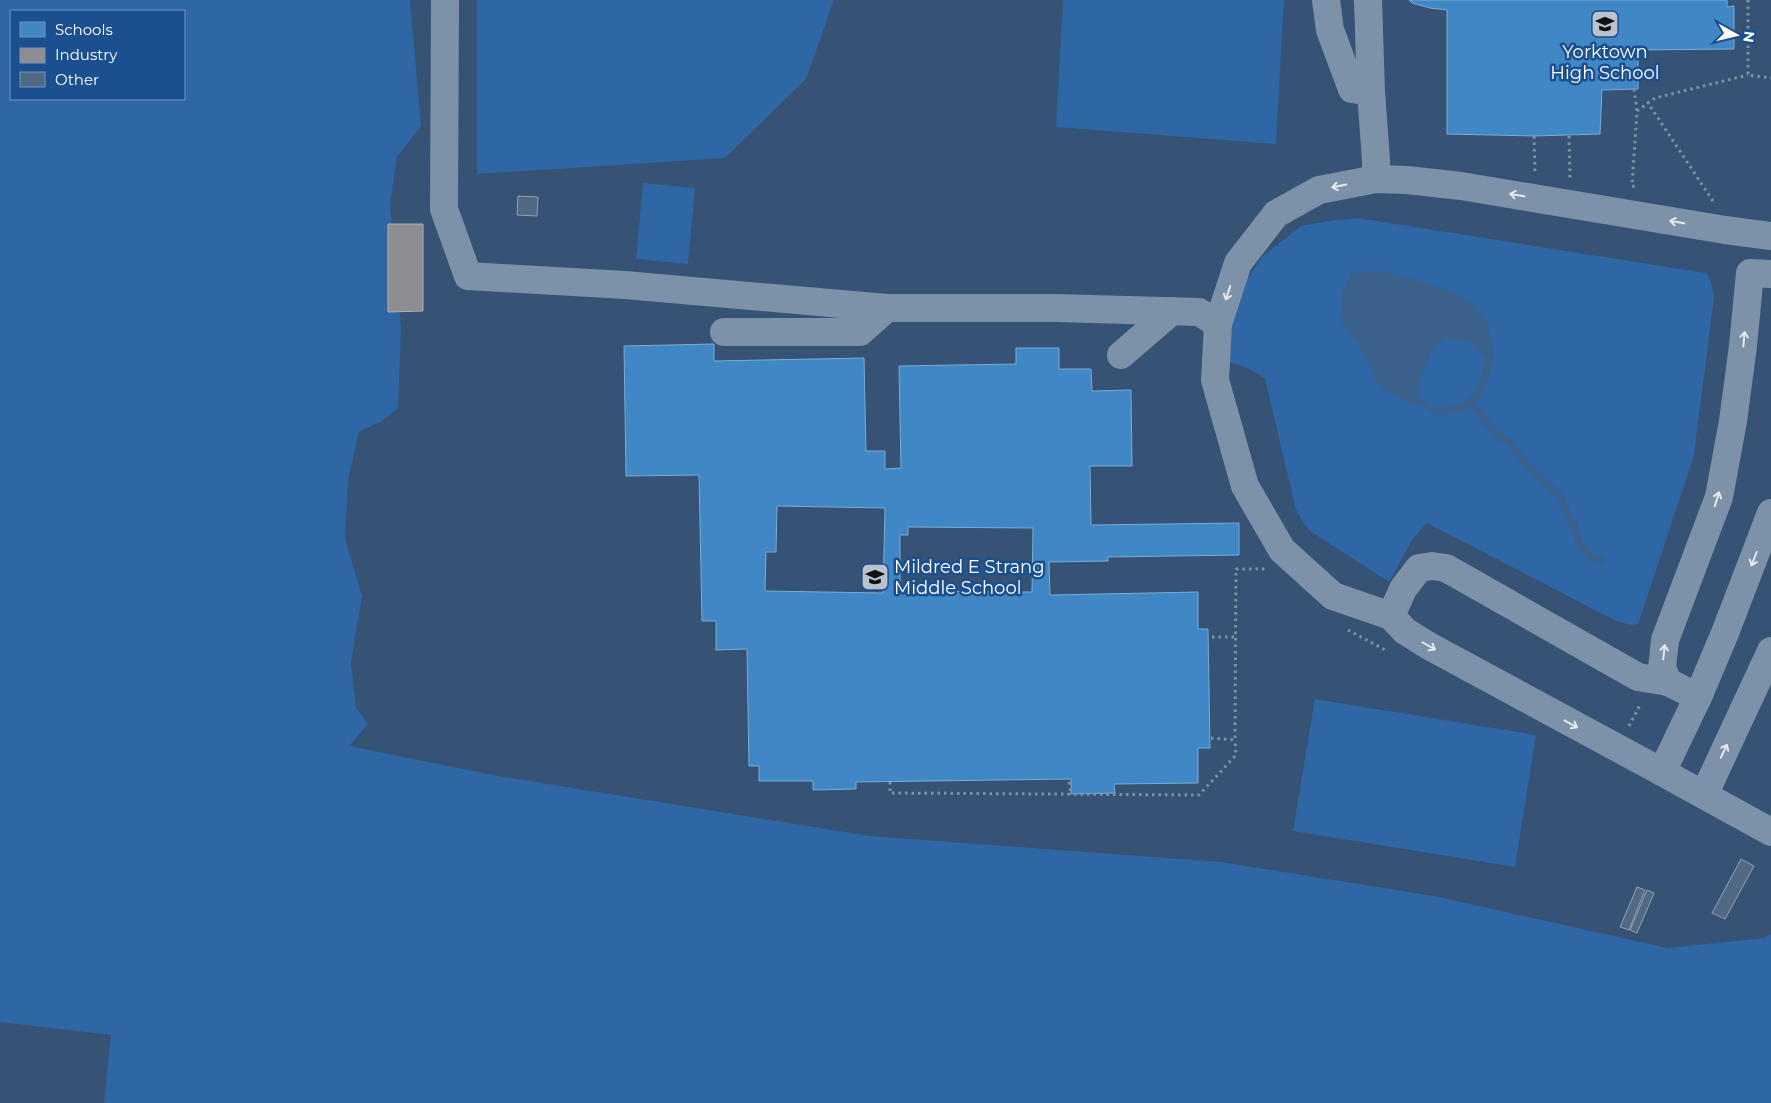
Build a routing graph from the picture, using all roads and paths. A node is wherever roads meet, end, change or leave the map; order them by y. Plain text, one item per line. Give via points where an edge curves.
1 (445, 0) edge
2 (1326, 0) edge
3 (1368, 0) edge
4 (1748, 0) edge
5 (1748, 75) junction
6 (1771, 78) edge
7 (1634, 89) dead end
8 (1370, 92) junction
9 (1648, 103) junction
10 (1637, 111) junction
11 (1534, 136) dead end
12 (1569, 136) dead end
13 (1543, 176) dead end
14 (1376, 179) junction
15 (1578, 180) dead end
16 (1623, 185) dead end
17 (1632, 186) junction
18 (1641, 188) dead end
19 (1706, 202) dead end
20 (1764, 235) edge
21 (1760, 273) edge
22 (887, 308) junction
23 (1172, 311) junction
24 (1218, 324) junction
25 (724, 332) dead end
26 (1121, 355) dead end
27 (1771, 513) edge
28 (1266, 569) dead end
29 (1391, 616) junction
30 (1212, 637) dead end
31 (1237, 638) junction
32 (1771, 651) edge
33 (1668, 682) junction
34 (1644, 698) dead end
35 (1698, 698) junction
36 (1626, 732) dead end
37 (1211, 738) dead end
38 (1235, 740) junction
39 (1662, 772) junction
40 (890, 782) dead end
41 (1069, 782) dead end
42 (1071, 794) junction
43 (1704, 795) junction
44 (1771, 832) edge

1 - 22 lane via 444,209 468,276 625,285
2 - 8 lane via 1330,30 1352,89
3 - 8 lane
4 - 5 path
5 - 6 path
5 - 9 path via 1655,98
7 - 10 path
8 - 14 lane
9 - 10 path
9 - 19 path via 1715,204
10 - 17 path
11 - 13 path via 1535,175
12 - 15 path via 1569,178
20 -> 14 lane via 1461,186
14 -> 24 lane via 1319,190 1276,214 1238,263
16 - 17 path
17 - 18 path
20 - 21 lane
33 -> 21 lane via 1662,668 1665,640 1719,497 1744,346
22 - 23 lane
22 - 25 lane via 860,332
23 - 24 lane via 1199,312
23 - 26 lane
24 - 29 lane via 1215,380 1246,486 1282,550 1333,596
27 -> 35 lane
28 - 31 path via 1236,569
29 - 33 lane via 1402,589 1419,568 1446,568 1638,677
29 -> 39 lane via 1405,631 1429,646
30 - 31 path
31 - 38 path
43 -> 32 lane
33 - 35 lane
34 - 36 path
35 - 39 lane
37 - 38 path
38 - 42 path via 1236,755 1199,795
39 - 43 lane
40 - 42 path via 890,793
41 - 42 path
43 - 44 lane

